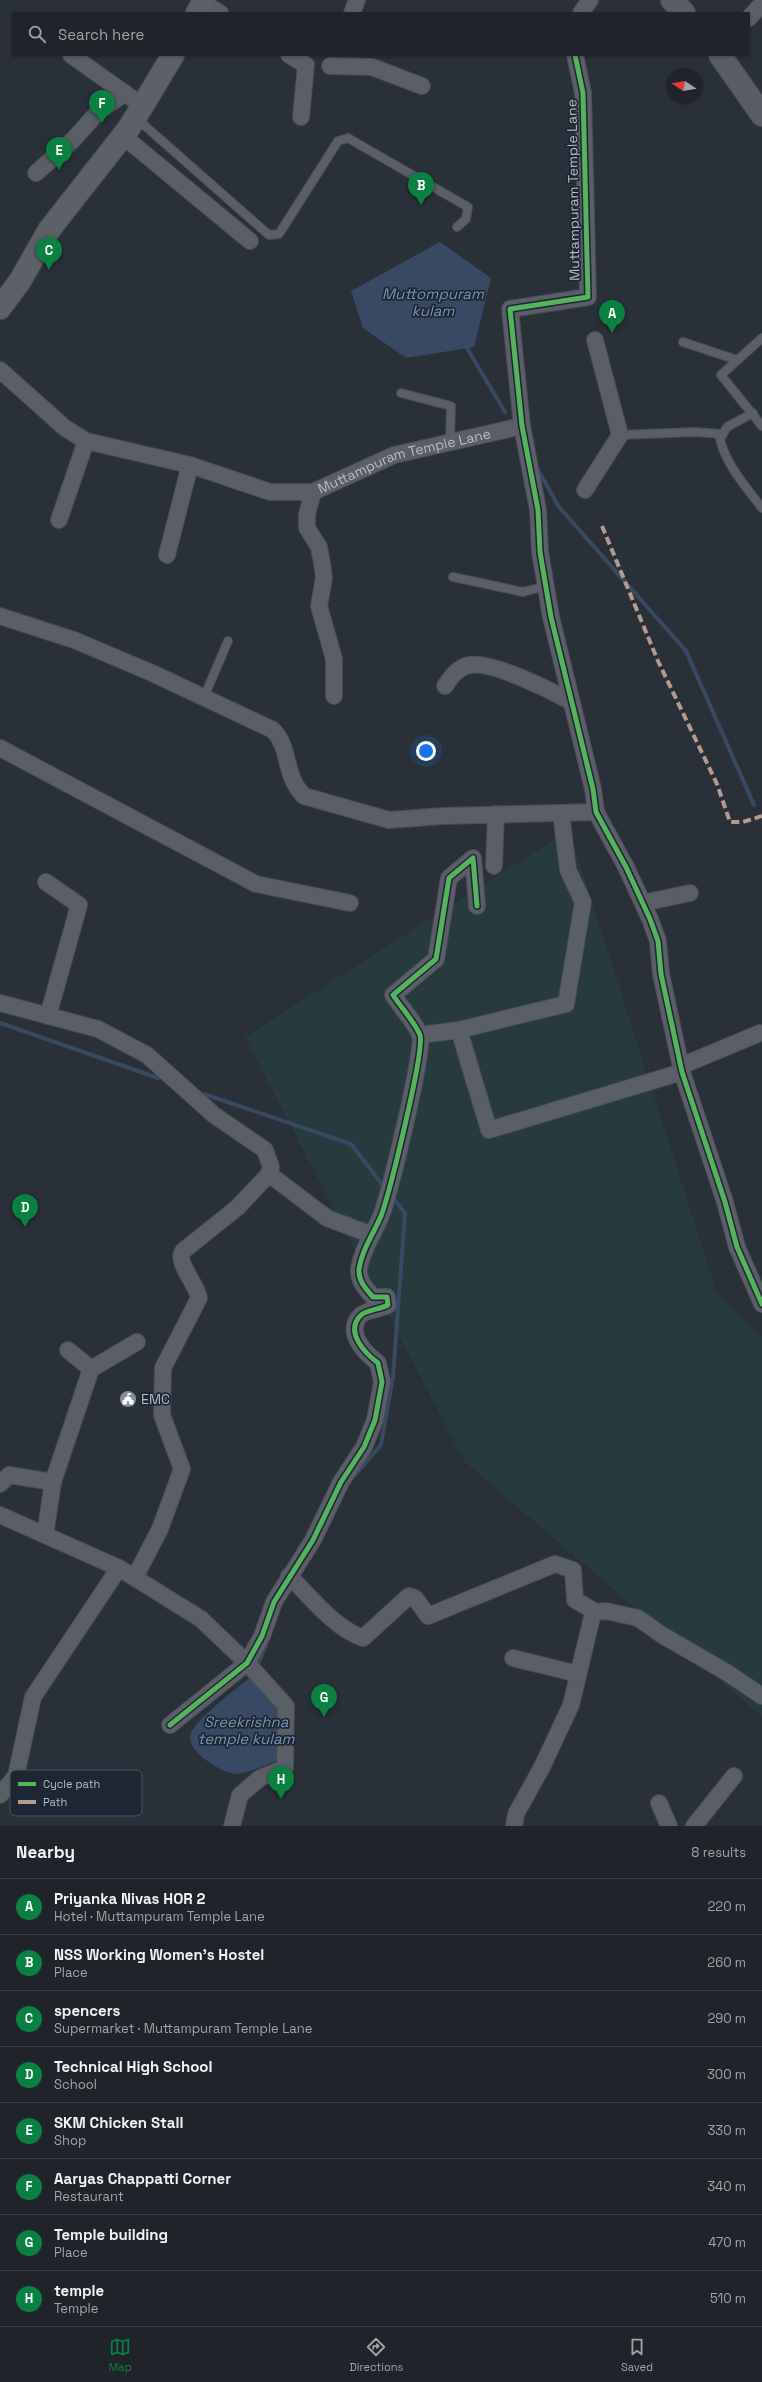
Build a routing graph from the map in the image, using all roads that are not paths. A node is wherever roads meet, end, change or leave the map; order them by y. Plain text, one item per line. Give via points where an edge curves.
1 (357, 0) edge
2 (590, 0) edge
3 (672, 0) edge
4 (762, 4) edge
5 (352, 12) edge
6 (582, 12) edge
7 (683, 12) edge
8 (750, 17) edge
9 (72, 56) edge
10 (172, 56) edge
11 (291, 56) edge
12 (575, 56) edge
13 (721, 56) edge
14 (332, 60) edge
15 (306, 65) junction
16 (422, 86) dead end
17 (125, 93) junction
18 (139, 112) junction
19 (762, 115) edge
20 (301, 117) dead end
21 (123, 136) junction
22 (36, 173) dead end
23 (457, 227) dead end
24 (250, 241) dead end
25 (0, 308) edge
26 (762, 338) edge
27 (595, 340) dead end
28 (683, 342) dead end
29 (737, 360) junction
30 (0, 370) edge
31 (401, 393) dead end
32 (753, 413) junction
33 (522, 426) junction
34 (762, 426) edge
35 (722, 434) junction
36 (620, 435) junction
37 (86, 441) junction
38 (450, 442) junction
39 (190, 465) junction
40 (585, 490) dead end
41 (313, 492) junction
42 (762, 508) edge
43 (59, 520) dead end
44 (167, 555) dead end
45 (453, 576) dead end
46 (546, 586) junction
47 (0, 616) edge
48 (228, 641) dead end
49 (445, 686) dead end
50 (334, 696) dead end
51 (204, 697) junction
52 (570, 702) junction
53 (0, 748) edge
54 (596, 812) junction
55 (561, 813) junction
56 (496, 814) junction
57 (494, 866) dead end
58 (46, 882) dead end
59 (690, 892) dead end
60 (350, 903) dead end
61 (643, 903) junction
62 (477, 906) dead end
63 (0, 1003) edge
64 (48, 1016) junction
65 (459, 1030) junction
66 (760, 1033) dead end
67 (420, 1035) junction
68 (682, 1069) junction
69 (269, 1174) junction
70 (372, 1235) junction
71 (762, 1304) edge
72 (137, 1342) dead end
73 (68, 1350) dead end
74 (91, 1369) junction
75 (53, 1482) junction
76 (0, 1484) edge
77 (0, 1515) edge
78 (45, 1535) junction
79 (119, 1568) junction
80 (289, 1576) junction
81 (135, 1577) junction
82 (596, 1612) junction
83 (513, 1658) dead end
84 (247, 1663) junction
85 (578, 1674) junction
86 (762, 1696) edge
87 (170, 1725) dead end
88 (17, 1770) edge
89 (734, 1776) dead end
90 (10, 1783) edge
91 (0, 1795) edge
92 (659, 1803) dead end
93 (232, 1826) edge
94 (514, 1826) edge
95 (669, 1826) edge
96 (694, 1826) edge

1 - 5 street
2 - 6 street
3 - 7 main road
4 - 8 street
9 - 17 street
10 - 18 main road
11 - 15 street
12 - 33 street, Muttampuram Temple Lane via 583,93 588,297 510,309
13 - 19 main road
14 - 15 street
14 - 16 street via 372,67
15 - 20 street
17 - 18 street
17 - 22 street via 97,113 73,140
18 - 21 main road
18 - 23 lane via 269,235 279,234 338,141 348,138 468,207 466,219
21 - 24 street
21 - 25 main road via 49,230 20,281
26 - 29 lane
27 - 36 street
28 - 29 lane
29 - 32 lane via 721,375
30 - 37 street, Muttampuram Temple Lane via 65,428
31 - 38 lane via 451,406
32 - 34 lane
32 - 35 lane via 727,427
33 - 38 street, Muttampuram Temple Lane
33 - 46 street via 538,510 540,552
35 - 36 lane via 694,432
35 - 42 lane via 720,439 728,458
36 - 40 street
37 - 39 street, Muttampuram Temple Lane
37 - 43 street
38 - 41 street, Muttampuram Temple Lane via 394,455
39 - 41 street, Muttampuram Temple Lane via 270,492
39 - 44 street
41 - 50 street via 307,514 307,528 319,547 322,563 324,578 320,606 334,659
45 - 46 lane via 523,592
46 - 52 street
47 - 51 street via 74,640
48 - 51 lane
49 - 52 street via 451,677 471,665 508,673
51 - 56 street via 273,730 280,737 292,782 304,796 389,820
52 - 54 street via 593,789
53 - 60 street via 256,884
54 - 55 street
54 - 61 street
55 - 56 street
55 - 65 street via 568,870 583,902 566,1004
56 - 57 street
58 - 64 street via 79,905
59 - 61 street
61 - 68 street via 658,941 661,974
62 - 67 street via 473,858 449,878 436,959 392,995
63 - 64 street
64 - 69 street via 98,1029 147,1055 214,1114 264,1150 271,1167
65 - 67 street
65 - 68 street via 489,1130
66 - 68 street
67 - 70 street via 421,1047 410,1099 382,1215
68 - 71 street via 737,1247
69 - 70 street via 327,1218
69 - 81 street via 238,1207 180,1256 199,1298 163,1368 162,1415 182,1469 160,1529
70 - 80 street via 364,1250 359,1270 361,1284 373,1297 387,1297 388,1305 362,1314 355,1325 356,1338 366,1353 378,1363 382,1382 375,1420 364,1447 341,1482 313,1540
72 - 74 street
73 - 74 street
74 - 75 street
75 - 76 street via 9,1475
75 - 78 street
77 - 78 street
78 - 79 street
79 - 81 street
79 - 88 street via 33,1697
80 - 82 street via 341,1626 363,1638 409,1596 415,1598 429,1616 555,1564 573,1570 575,1600
80 - 84 street via 274,1602 262,1636
81 - 84 street via 202,1619
82 - 85 street via 592,1617
82 - 86 street via 606,1611 638,1618
83 - 85 street
84 - 87 street
84 - 93 street via 286,1706 285,1768 260,1778 240,1795
85 - 94 street via 571,1705 516,1814
89 - 96 street
90 - 91 street
92 - 95 street

